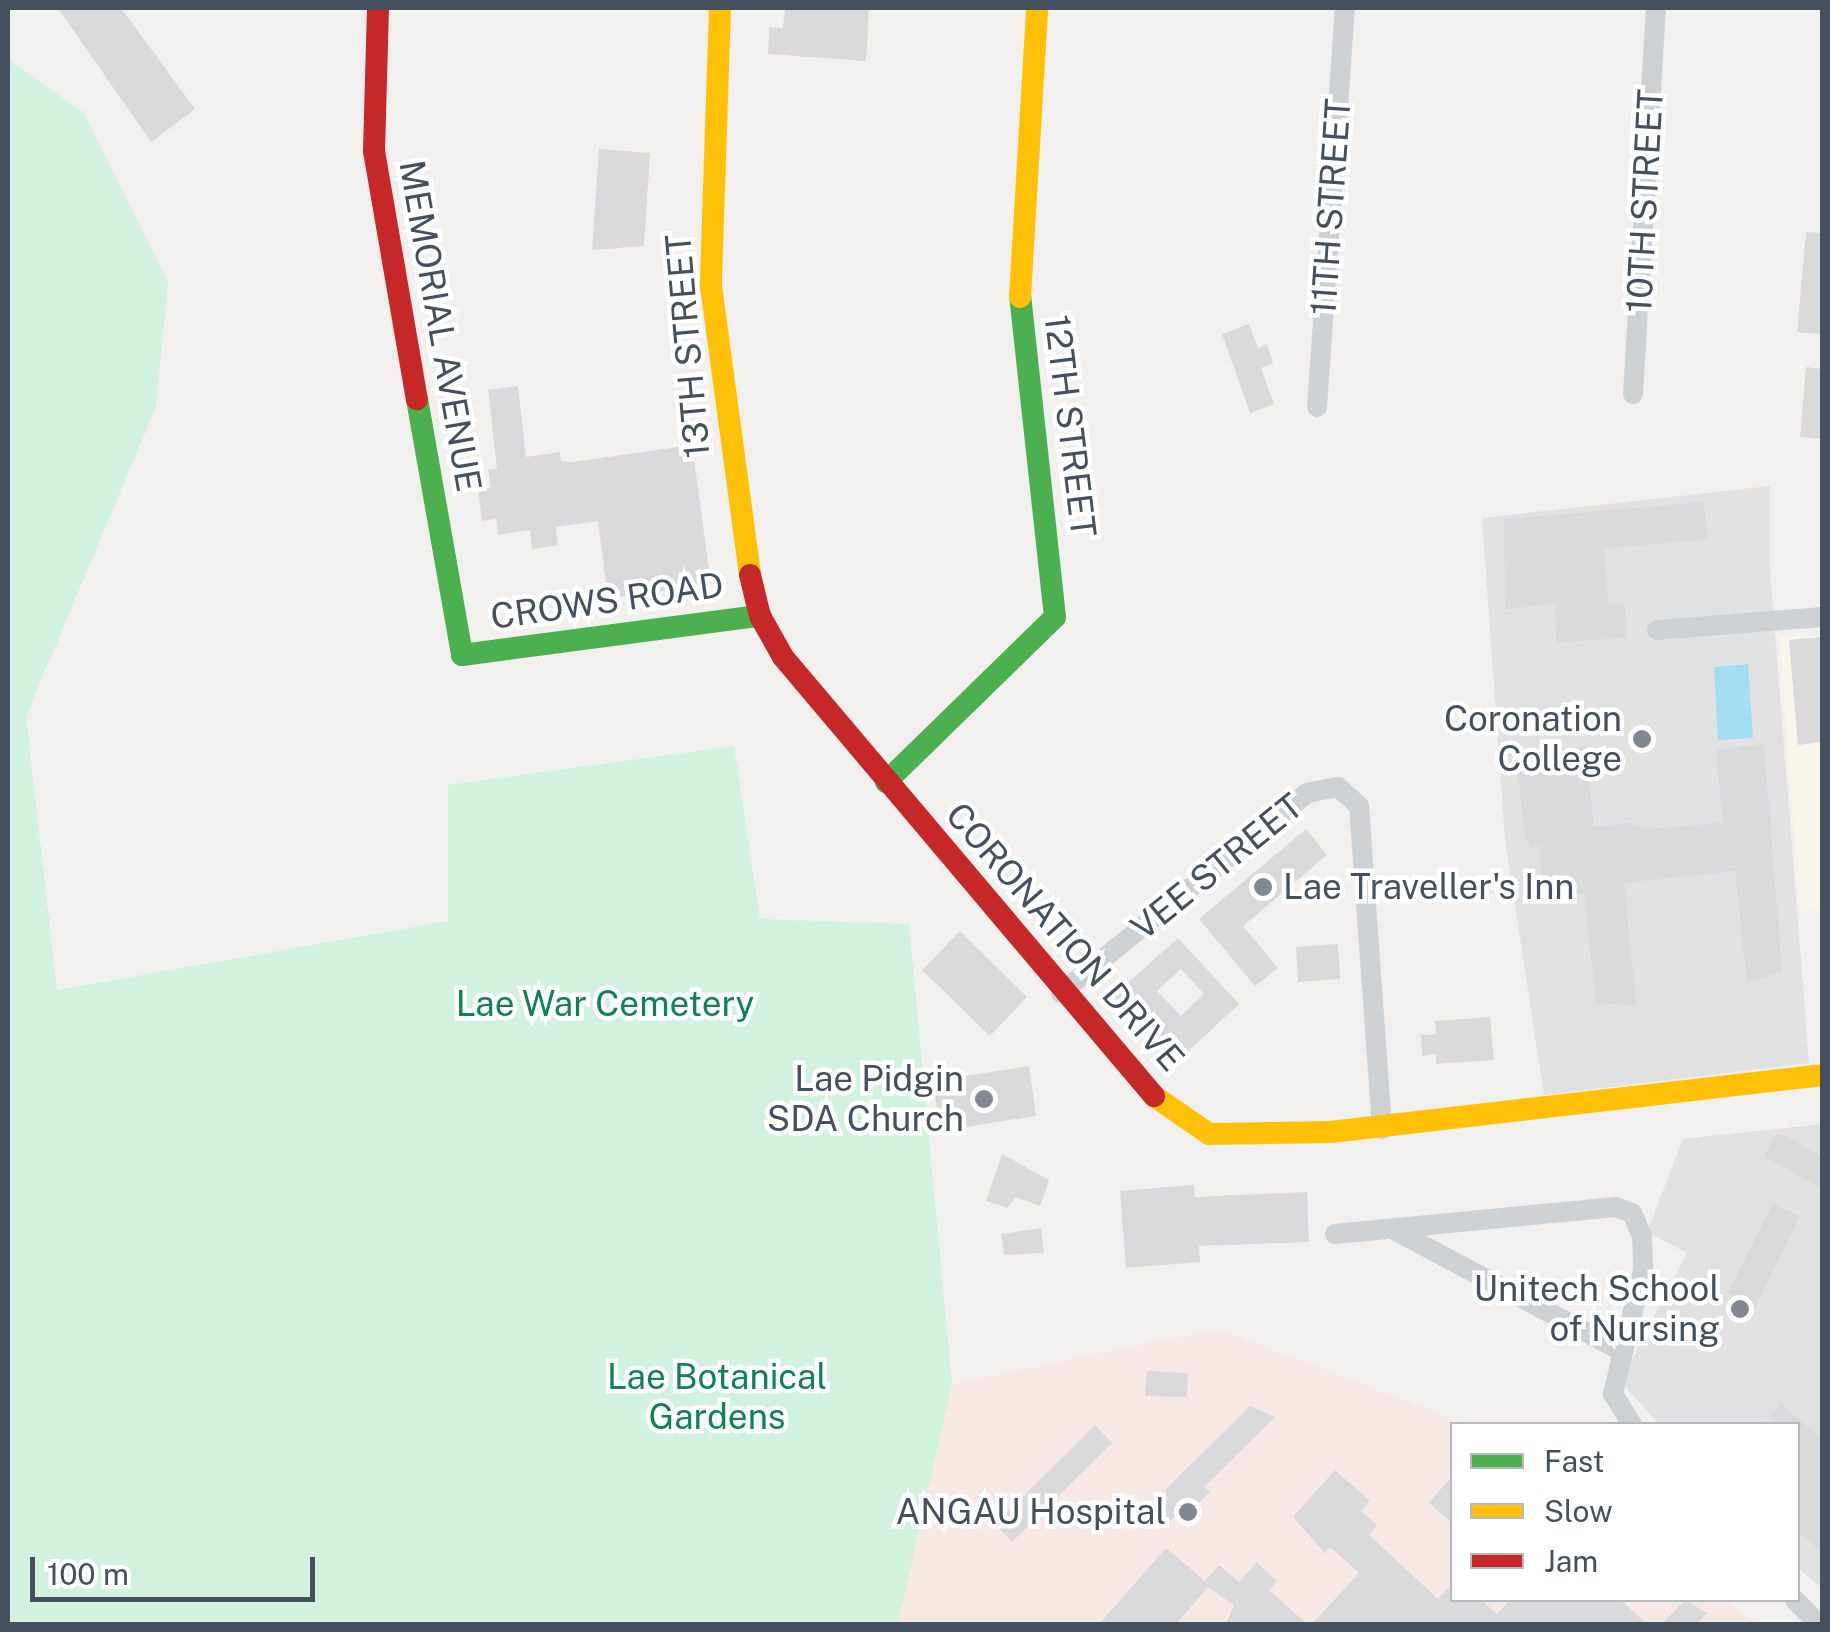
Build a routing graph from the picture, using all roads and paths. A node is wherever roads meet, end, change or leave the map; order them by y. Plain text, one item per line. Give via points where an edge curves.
1 (378, 8) edge
2 (720, 8) edge
3 (1037, 8) edge
4 (1345, 8) edge
5 (1656, 8) edge
6 (1633, 394) dead end
7 (1317, 407) dead end
8 (760, 616) junction
9 (1822, 617) edge
10 (1658, 630) dead end
11 (462, 655) joint
12 (886, 782) junction
13 (1061, 993) junction
14 (1822, 1075) edge
15 (1382, 1128) junction
16 (1392, 1229) junction
17 (1335, 1234) dead end
18 (1622, 1351) junction
19 (1631, 1422) edge
20 (1796, 1602) edge
21 (1818, 1624) edge

1 - 11 street, MEMORIAL AVENUE via 374,150
2 - 8 street, 13TH STREET via 711,286 746,558
3 - 12 street, 12TH STREET via 1018,278 1055,616
4 - 7 street, 11TH STREET
5 - 6 street, 10TH STREET
8 - 11 street, CROWS ROAD
8 - 12 street, CORONATION DRIVE via 784,657
9 - 10 street
12 - 13 street, CORONATION DRIVE
13 - 15 street, CORONATION DRIVE via 1163,1105 1209,1134
13 - 15 street, VEE STREET via 1308,793 1338,787 1360,806
14 - 15 street, CORONATION DRIVE
16 - 17 street
16 - 18 street
16 - 18 street via 1616,1207 1632,1213 1642,1236 1642,1270
18 - 19 street via 1613,1394
20 - 21 street

